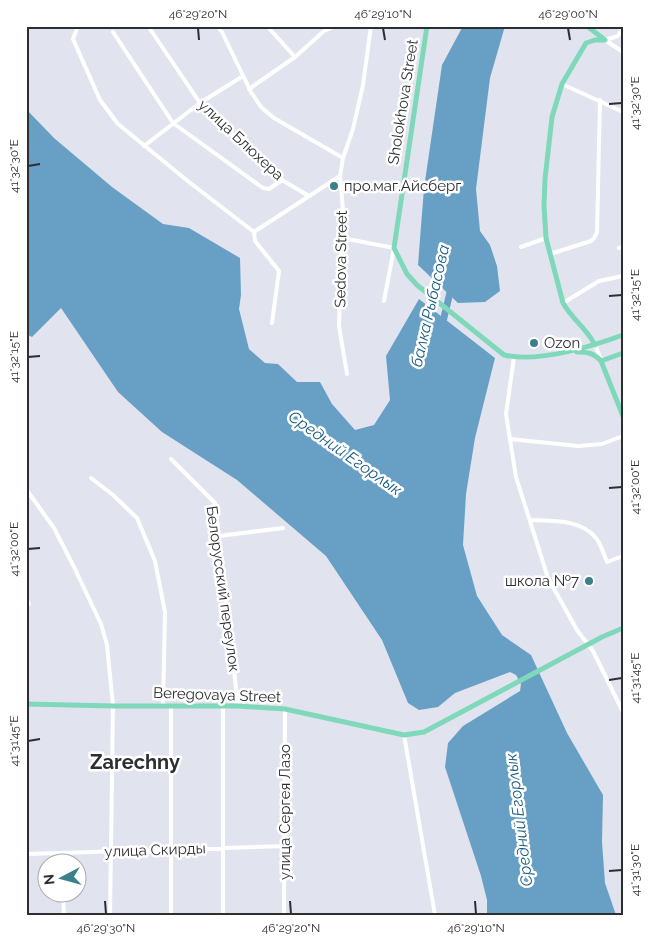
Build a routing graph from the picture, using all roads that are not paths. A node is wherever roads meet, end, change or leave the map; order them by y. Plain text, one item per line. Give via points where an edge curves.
1 (78, 26) edge
2 (148, 26) edge
3 (217, 26) edge
4 (267, 26) edge
5 (371, 26) edge
6 (427, 26) edge
7 (587, 26) edge
8 (334, 27) edge
9 (623, 28) edge
10 (113, 32) dead end
11 (605, 40) junction
12 (623, 52) edge
13 (295, 56) junction
14 (242, 76) junction
15 (562, 84) junction
16 (249, 89) junction
17 (600, 100) junction
18 (200, 103) junction
19 (623, 112) edge
20 (173, 123) junction
21 (144, 146) junction
22 (343, 158) junction
23 (340, 176) junction
24 (282, 180) junction
25 (309, 196) junction
26 (254, 232) junction
27 (342, 238) junction
28 (546, 238) junction
29 (521, 247) dead end
30 (394, 248) junction
31 (550, 254) junction
32 (623, 276) edge
33 (384, 301) dead end
34 (563, 303) junction
35 (272, 323) dead end
36 (623, 334) edge
37 (595, 345) junction
38 (569, 352) junction
39 (623, 353) edge
40 (514, 357) junction
41 (601, 361) junction
42 (347, 374) dead end
43 (623, 416) edge
44 (623, 436) edge
45 (510, 439) junction
46 (171, 459) dead end
47 (91, 478) dead end
48 (26, 489) edge
49 (530, 520) junction
50 (283, 528) dead end
51 (219, 536) junction
52 (623, 556) edge
53 (26, 598) edge
54 (28, 605) edge
55 (623, 628) edge
56 (588, 644) junction
57 (26, 704) edge
58 (113, 706) junction
59 (163, 706) junction
60 (171, 706) junction
61 (223, 706) junction
62 (238, 706) junction
63 (285, 709) junction
64 (623, 712) edge
65 (404, 735) junction
66 (284, 846) junction
67 (223, 848) junction
68 (171, 849) junction
69 (110, 851) junction
70 (63, 853) joint
71 (26, 854) edge
72 (110, 915) edge
73 (171, 915) edge
74 (223, 915) edge
75 (284, 915) edge
76 (435, 915) edge

1 - 21 street via 73,40 100,100 118,124
2 - 18 street, улица Блюхера
3 - 14 street
4 - 13 street
5 - 22 street, Sedova Street via 363,85
6 - 30 main road, Sholokhova Street
7 - 11 main road
8 - 13 street
9 - 11 street via 618,36
10 - 20 street
11 - 12 street
11 - 15 main road via 586,43
13 - 16 street
14 - 16 street
14 - 18 street
15 - 17 street
15 - 28 main road via 552,117 548,151 544,206
16 - 22 street via 261,107 274,118
17 - 19 street
17 - 31 street via 597,232 591,241
18 - 20 street
18 - 24 street, улица Блюхера
20 - 21 street
20 - 24 street via 263,188 269,189
21 - 26 street
22 - 23 street, Sedova Street
23 - 25 street
23 - 27 street, Sedova Street
24 - 25 street, улица Блюхера
25 - 26 street
26 - 35 street via 256,241 279,271
27 - 30 street
27 - 42 street, Sedova Street via 339,326
28 - 29 street
28 - 31 main road
30 - 33 street, Sholokhova Street
30 - 40 main road via 407,274 417,285 504,354
31 - 34 main road
32 - 34 street via 599,281
34 - 37 main road
36 - 37 main road
37 - 38 main road
37 - 41 street
38 - 40 main road
38 - 41 main road via 595,354
39 - 41 main road
40 - 45 street via 506,414
41 - 43 main road
44 - 45 street via 602,444 578,446
45 - 49 street via 516,477
46 - 51 street, Белорусский переулок via 215,503
47 - 59 street via 137,518 155,561 164,612
48 - 58 street via 54,528 101,624 107,645
49 - 52 street via 574,524 597,538 607,562
49 - 56 street via 548,578
50 - 51 street
51 - 62 street, Белорусский переулок
53 - 54 street
55 - 56 main road
56 - 64 street
56 - 65 main road via 424,732
57 - 58 main road, Beregovaya Street
58 - 59 main road, Beregovaya Street
58 - 69 street
59 - 60 main road, Beregovaya Street
60 - 61 main road, Beregovaya Street
60 - 68 street
61 - 62 main road, Beregovaya Street
61 - 67 street
62 - 63 main road, Beregovaya Street
63 - 65 main road, Beregovaya Street
63 - 66 street, улица Сергея Лазо
65 - 76 street
66 - 67 street, улица Скирды
66 - 75 street, улица Сергея Лазо
67 - 68 street, улица Скирды
67 - 74 street
68 - 69 street, улица Скирды
68 - 73 street
69 - 70 street, улица Скирды
69 - 72 street
70 - 71 street, улица Скирды

